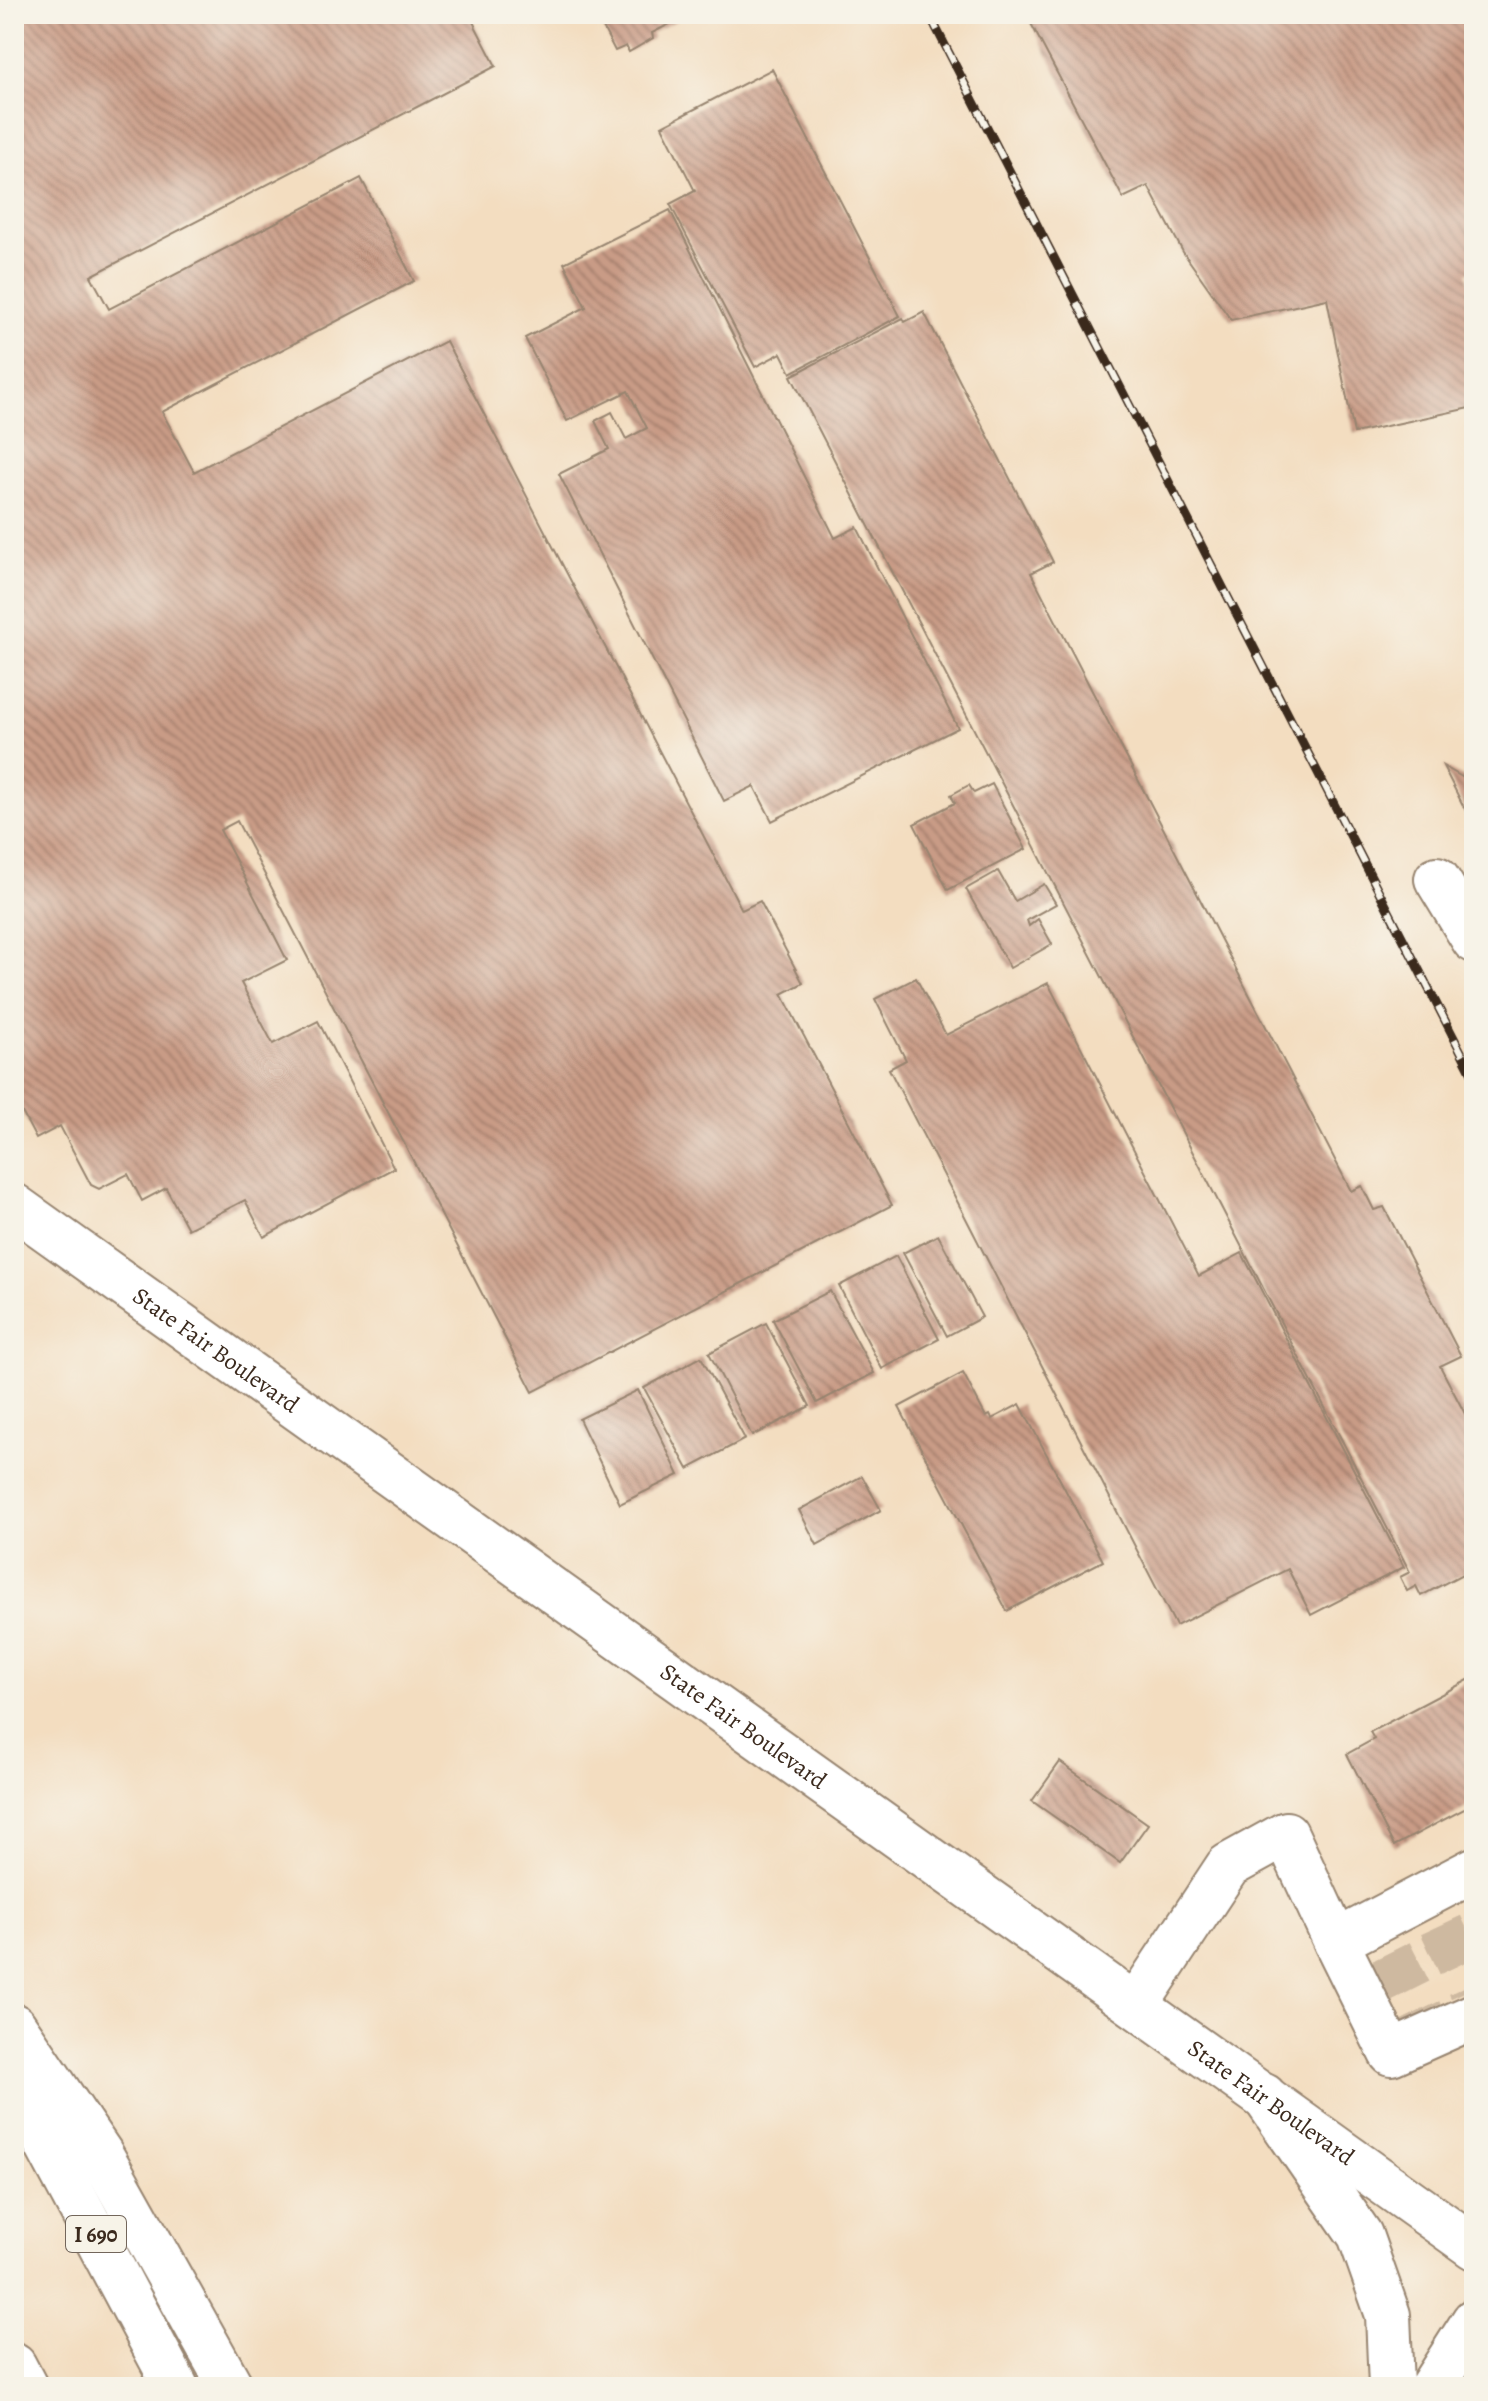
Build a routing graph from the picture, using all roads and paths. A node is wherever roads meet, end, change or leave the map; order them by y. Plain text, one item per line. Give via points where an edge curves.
1 (1437, 879) dead end
2 (1474, 940) edge
3 (14, 1206) edge
4 (14, 1235) edge
5 (91, 1261) junction
6 (1473, 1872) edge
7 (1336, 1942) junction
8 (1473, 2000) edge
9 (1136, 2005) junction
10 (14, 2026) edge
11 (14, 2083) edge
12 (1264, 2096) junction
13 (1474, 2247) edge
14 (1474, 2321) edge
15 (14, 2366) edge
16 (25, 2387) edge
17 (176, 2387) edge
18 (231, 2387) edge
19 (1391, 2387) edge
20 (1432, 2387) edge

1 - 2 main road
3 - 5 main road, State Fair Boulevard
4 - 5 main road
5 - 9 main road, State Fair Boulevard
6 - 7 main road via 1434,1909 1383,1936
7 - 8 main road via 1391,2053 1426,2024
7 - 9 main road via 1286,1834 1228,1866
9 - 12 main road, State Fair Boulevard
10 - 18 main road via 100,2153
11 - 17 main road, I 690
12 - 13 main road, State Fair Boulevard
12 - 19 main road via 1360,2235 1388,2315
14 - 20 main road
15 - 16 main road

